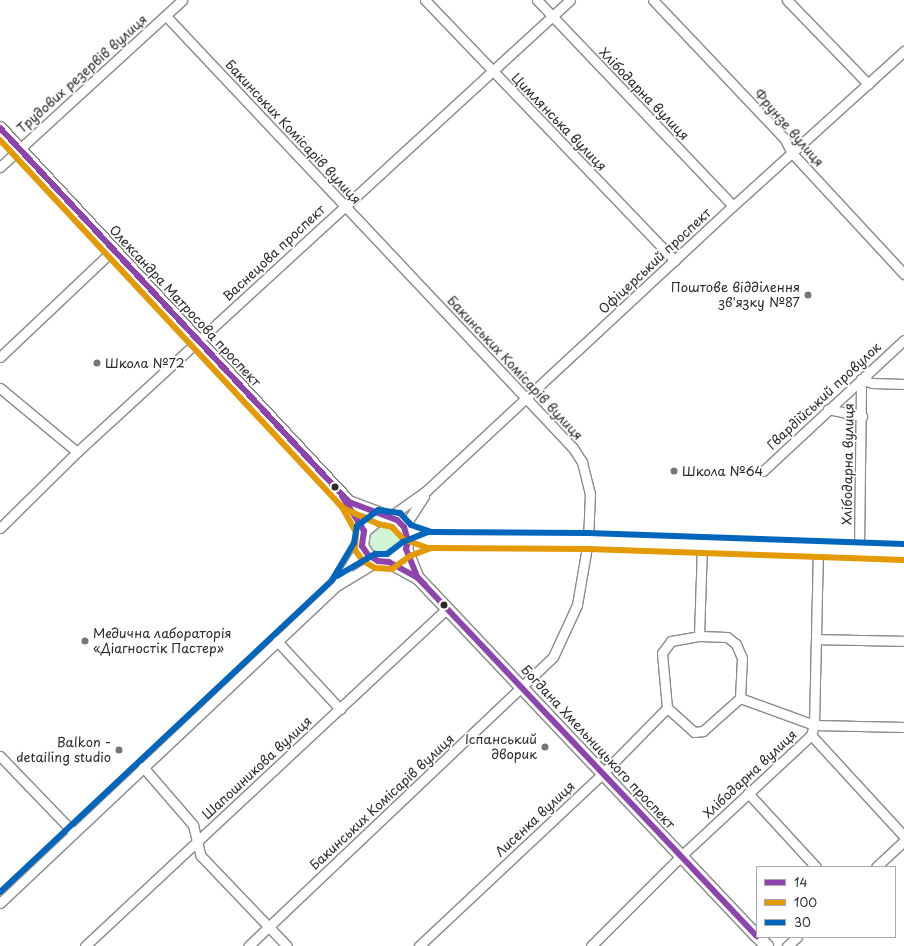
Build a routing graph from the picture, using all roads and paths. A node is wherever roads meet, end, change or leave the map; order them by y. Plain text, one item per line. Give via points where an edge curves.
1 (182, 0) edge
2 (425, 0) edge
3 (537, 0) edge
4 (570, 0) edge
5 (653, 0) edge
6 (788, 0) edge
7 (166, 16) junction
8 (552, 16) junction
9 (904, 51) edge
10 (491, 70) junction
11 (868, 84) junction
12 (0, 128) edge
13 (19, 149) junction
14 (792, 153) junction
15 (0, 167) edge
16 (344, 205) junction
17 (733, 206) junction
18 (113, 250) junction
19 (675, 261) junction
20 (904, 274) edge
21 (904, 340) edge
22 (198, 341) junction
23 (0, 357) edge
24 (861, 379) junction
25 (904, 384) edge
26 (0, 388) edge
27 (526, 397) junction
28 (828, 409) junction
29 (862, 416) junction
30 (77, 452) junction
31 (763, 470) dead end
32 (426, 492) junction
33 (349, 502) junction
34 (385, 517) junction
35 (0, 528) edge
36 (364, 530) junction
37 (405, 530) junction
38 (430, 540) junction
39 (588, 541) junction
40 (702, 545) junction
41 (362, 546) junction
42 (406, 549) junction
43 (818, 549) junction
44 (859, 550) junction
45 (904, 552) edge
46 (383, 562) junction
47 (418, 578) junction
48 (338, 584) junction
49 (447, 609) junction
50 (699, 636) junction
51 (816, 639) junction
52 (277, 641) junction
53 (904, 641) edge
54 (522, 687) junction
55 (740, 698) junction
56 (667, 708) junction
57 (340, 709) junction
58 (814, 726) junction
59 (904, 726) edge
60 (810, 735) junction
61 (0, 756) edge
62 (144, 767) junction
63 (603, 773) junction
64 (748, 793) junction
65 (74, 833) junction
66 (904, 836) edge
67 (904, 841) edge
68 (197, 842) junction
69 (681, 856) junction
70 (815, 866) edge
71 (877, 866) edge
72 (0, 889) edge
73 (3, 900) edge
74 (269, 927) junction
75 (756, 935) edge
76 (759, 938) edge
77 (796, 938) edge
78 (85, 946) edge
79 (248, 946) edge
80 (288, 946) edge
81 (419, 946) edge
82 (591, 946) edge
83 (766, 946) edge
84 (787, 946) edge

1 - 7 street, Трудових резервів вулиця
2 - 10 street, Цимлянська вулиця
3 - 8 street, Хлібодарна вулиця
4 - 8 street, Васнецова проспект
5 - 14 street, Фрунзе вулиця via 784,138
6 - 11 street
7 - 13 street, Трудових резервів вулиця
7 - 16 street, Бакинських Комісарів вулиця
8 - 10 street, Васнецова проспект
8 - 17 street, Хлібодарна вулиця
9 - 11 street, Офіцерський проспект
10 - 16 street, Васнецова проспект
10 - 19 street, Цимлянська вулиця
11 - 14 street, Офіцерський проспект
12 - 13 main road, Олександра Матросова проспект
13 - 15 street, Трудових резервів вулиця
13 - 18 main road, Олександра Матросова проспект
14 - 17 street, Офіцерський проспект
14 - 20 street, Фрунзе вулиця
16 - 22 street, Васнецова проспект
16 - 27 street, Бакинських Комісарів вулиця
17 - 19 street, Офіцерський проспект
18 - 22 main road, Олександра Матросова проспект
18 - 23 street
19 - 27 street, Офіцерський проспект
21 - 24 street, Гвардійський провулок
22 - 30 street, Васнецова проспект
22 - 33 main road, Олександра Матросова проспект
24 - 25 street via 872,383
24 - 28 street, Гвардійський провулок
24 - 29 street, Хлібодарна вулиця
26 - 30 street
27 - 32 street, Офіцерський проспект
27 - 39 street, Бакинських Комісарів вулиця via 573,448 582,462 590,493
28 - 29 street
28 - 31 street, Гвардійський провулок
29 - 44 street, Хлібодарна вулиця
30 - 35 street, Васнецова проспект
32 - 34 street
32 - 37 street
33 - 34 main road
33 - 36 main road
34 - 36 main road
34 - 37 main road via 397,520
36 - 41 main road
37 - 38 main road
37 - 42 main road
38 - 39 main road
38 - 42 main road
39 - 40 main road
39 - 54 street, Бакинських Комісарів вулиця via 577,605 553,657
40 - 43 main road
40 - 50 street
41 - 46 main road via 368,555
41 - 48 street
42 - 46 main road
42 - 47 main road
43 - 44 main road
43 - 51 street, Хлібодарна вулиця
44 - 45 main road
46 - 47 main road
46 - 48 street
47 - 49 main road, Богдана Хмельницького проспект
48 - 52 street
49 - 54 main road, Богдана Хмельницького проспект
49 - 57 street, Шапошникова вулиця
50 - 55 street via 727,637 739,648 742,658
50 - 56 street via 674,639 663,649
51 - 53 street
51 - 58 street, Хлібодарна вулиця
52 - 57 street
52 - 62 street
54 - 63 main road, Богдана Хмельницького проспект
54 - 74 street, Бакинських Комісарів вулиця
55 - 56 street via 700,732 690,730
55 - 58 street
56 - 63 street, Лисенка вулиця
57 - 68 street, Шапошникова вулиця
58 - 59 street
58 - 60 street, Хлібодарна вулиця
60 - 64 street, Хлібодарна вулиця
60 - 66 street
61 - 65 street
62 - 65 street
62 - 68 street via 192,825
63 - 69 main road, Богдана Хмельницького проспект
63 - 81 street, Лисенка вулиця
64 - 69 street, Хлібодарна вулиця
64 - 70 street
65 - 73 street
67 - 71 street
68 - 74 street via 201,856
68 - 78 street, Шапошникова вулиця
69 - 75 main road, Богдана Хмельницького проспект
69 - 82 street, Хлібодарна вулиця
72 - 73 street
74 - 79 street, Бакинських Комісарів вулиця
74 - 80 street
76 - 83 main road, Богдана Хмельницького проспект
77 - 84 street

